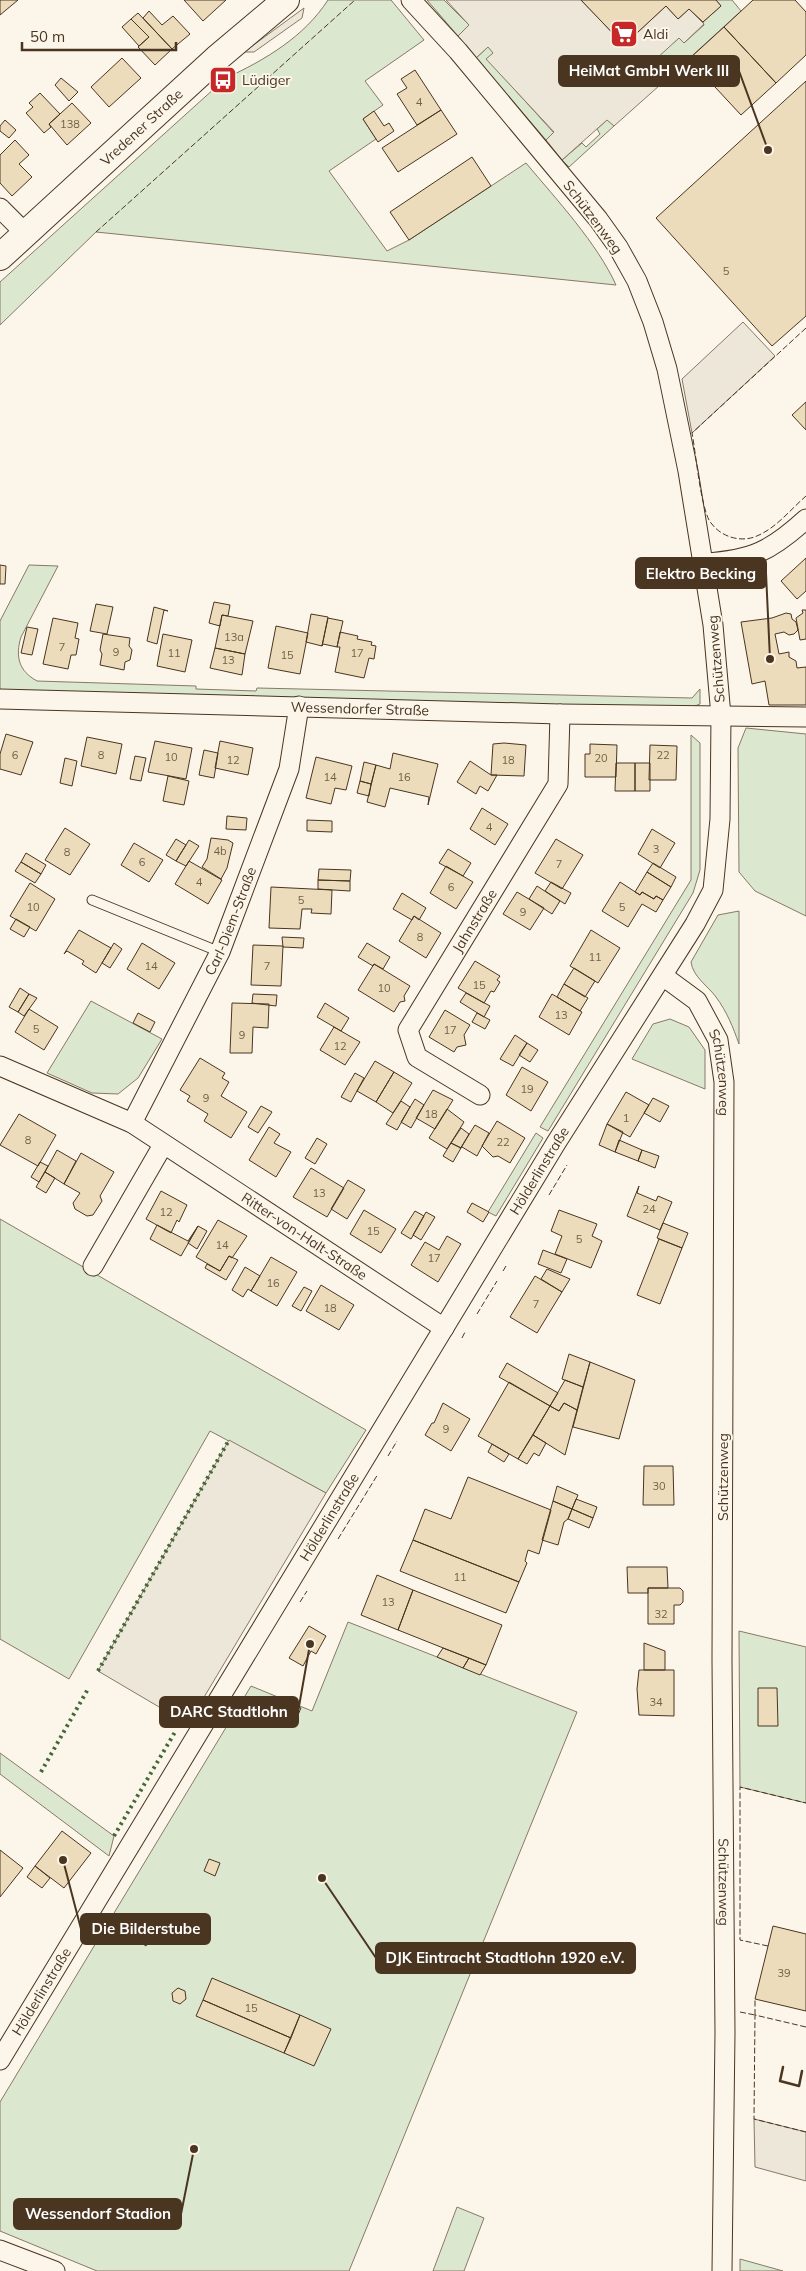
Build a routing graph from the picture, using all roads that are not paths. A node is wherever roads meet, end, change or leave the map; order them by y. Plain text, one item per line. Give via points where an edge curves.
1 (286, 0) edge
2 (411, 0) edge
3 (0, 208) edge
4 (26, 234) junction
5 (0, 257) edge
6 (806, 519) edge
7 (704, 562) junction
8 (0, 700) edge
9 (299, 706) junction
10 (560, 714) junction
11 (721, 716) junction
12 (806, 717) edge
13 (92, 900) dead end
14 (220, 952) junction
15 (663, 976) junction
16 (0, 1066) edge
17 (480, 1095) dead end
18 (132, 1123) junction
19 (163, 1144) junction
20 (94, 1266) dead end
21 (444, 1328) junction
22 (0, 2060) edge
23 (0, 2250) edge
24 (55, 2271) edge
25 (722, 2271) edge

1 - 4 street, Vredener Straße via 216,59
2 - 7 street, Schützenweg via 458,51 598,219 637,281 667,369
3 - 4 street
4 - 5 street, Vredener Straße
6 - 7 street via 782,541 755,554 734,561
7 - 11 street, Schützenweg
8 - 9 street, Wessendorfer Straße
9 - 10 street, Wessendorfer Straße
9 - 14 street, Carl-Diem-Straße via 289,769
10 - 11 street, Wessendorfer Straße
10 - 17 street, Jahnstraße via 558,784 408,1030 417,1057
11 - 12 street, Wessendorfer Straße
11 - 15 street, Schützenweg via 720,820 713,890
13 - 14 lane
14 - 18 street, Carl-Diem-Straße
15 - 21 street, Hölderlinstraße via 556,1143
15 - 25 street, Schützenweg via 697,1001 718,1040 724,1082 722,1681 725,2042
16 - 18 street, Ritter-von-Halt-Straße
18 - 19 street, Ritter-von-Halt-Straße
19 - 20 street
19 - 21 street, Ritter-von-Halt-Straße
21 - 22 street, Hölderlinstraße
23 - 24 street

